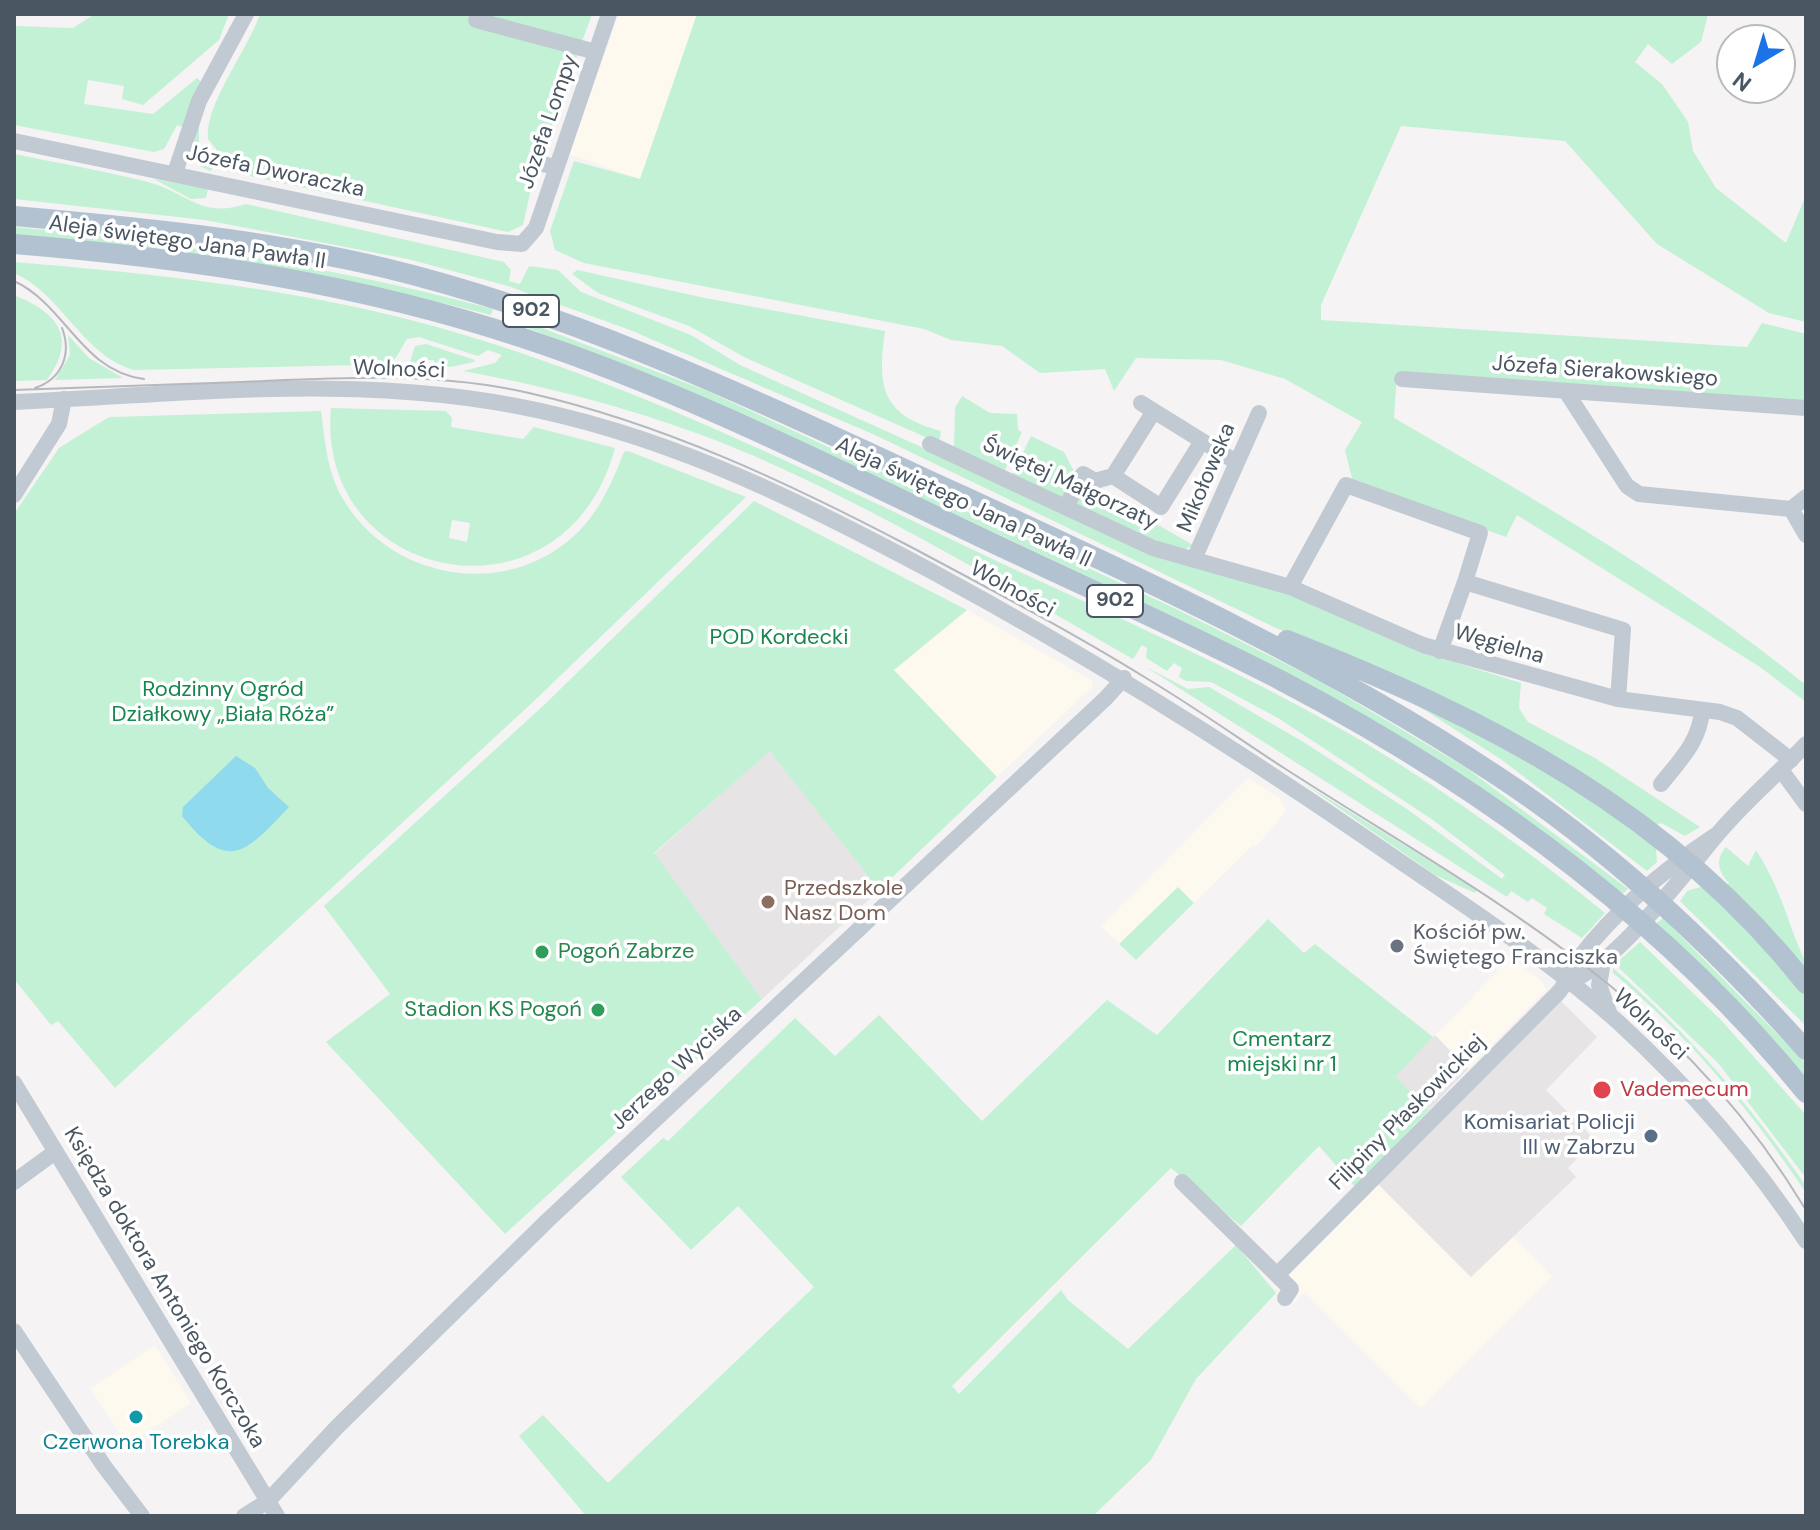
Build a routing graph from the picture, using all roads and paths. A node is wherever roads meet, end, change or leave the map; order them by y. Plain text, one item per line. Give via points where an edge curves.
1 (246, 14) edge
2 (609, 14) edge
3 (476, 20) dead end
4 (596, 52) junction
5 (14, 141) edge
6 (537, 163) dead end
7 (556, 167) junction
8 (175, 173) junction
9 (16, 216) edge
10 (526, 242) joint
11 (14, 244) edge
12 (1402, 379) dead end
13 (1567, 393) junction
14 (64, 399) junction
15 (14, 402) edge
16 (1806, 408) edge
17 (1259, 413) dead end
18 (1202, 441) junction
19 (930, 444) dead end
20 (1236, 462) junction
21 (1113, 476) junction
22 (14, 495) edge
23 (1806, 497) edge
24 (1066, 507) junction
25 (1791, 509) junction
26 (1806, 535) edge
27 (1194, 559) junction
28 (1465, 582) junction
29 (1290, 587) junction
30 (1170, 594) junction
31 (1440, 651) junction
32 (1124, 678) junction
33 (1618, 699) junction
34 (1702, 710) junction
35 (1806, 744) edge
36 (1786, 765) junction
37 (1661, 784) dead end
38 (1806, 804) edge
39 (1690, 861) junction
40 (1579, 958) junction
41 (1604, 960) junction
42 (1544, 962) junction
43 (1569, 981) junction
44 (1806, 984) edge
45 (1611, 1017) junction
46 (1806, 1050) edge
47 (14, 1083) edge
48 (1806, 1093) edge
49 (55, 1152) junction
50 (14, 1182) edge
51 (1182, 1182) dead end
52 (1806, 1241) edge
53 (1277, 1275) junction
54 (1285, 1298) dead end
55 (14, 1331) edge
56 (268, 1501) junction
57 (142, 1516) edge
58 (244, 1516) edge
59 (277, 1516) edge

1 - 8 street via 199,101
2 - 4 street, Józefa Lompy
3 - 4 street
4 - 7 street, Józefa Lompy
5 - 8 street, Józefa Dworaczka
6 - 7 street
7 - 10 street, Józefa Lompy via 536,228
8 - 10 street, Józefa Dworaczka via 497,242
9 - 30 main road, Aleja świętego Jana Pawła II / 902 via 184,233 311,253 522,307 744,395
11 - 48 main road, Aleja świętego Jana Pawła II / 902 via 162,259 322,284 522,338 754,431 1144,614 1282,681 1488,803 1675,954
12 - 13 street, Józefa Sierakowskiego
13 - 16 street, Józefa Sierakowskiego
13 - 25 street via 1627,486 1639,494
14 - 15 street, Wolności
14 - 22 street via 59,424
14 - 32 street, Wolności via 404,389 479,398 582,421 658,442 803,505
17 - 20 street, Mikołowska
18 - 20 street
18 - 21 street via 1161,507
18 - 21 street via 1148,407
19 - 24 street, Świętej Małgorzaty
20 - 27 street, Mikołowska
21 - 24 street via 1095,481 1083,474
23 - 25 street
24 - 27 street, Świętej Małgorzaty via 1153,548
25 - 26 street
27 - 29 street, Węgielna
28 - 29 street via 1480,533 1346,485
28 - 31 street
28 - 33 street via 1623,630
29 - 31 street, Węgielna
30 - 39 main road via 1333,658 1491,729 1560,766
30 - 46 main road, Aleja świętego Jana Pawła II / 902 via 1312,665 1498,776 1650,893
31 - 33 street, Węgielna
32 - 42 street, Wolności via 1284,780
32 - 56 street, Jerzego Wyciska via 530,1237
33 - 34 street, Węgielna
34 - 36 street, Węgielna via 1737,718
34 - 37 street via 1695,741
35 - 36 street
36 - 38 street, Węgielna
36 - 39 street
39 - 40 street via 1661,875
39 - 41 street via 1675,887
39 - 44 main road via 1770,939
40 - 42 street
40 - 43 street
41 - 43 street via 1584,977
41 - 45 street via 1599,985
42 - 43 street, Wolności
43 - 45 street, Wolności
43 - 53 street, Filipiny Płaskowickiej
45 - 52 street, Wolności via 1707,1112
47 - 49 street, Księdza doktora Antoniego Korczoka
49 - 50 street
49 - 56 street, Księdza doktora Antoniego Korczoka
51 - 53 street
53 - 54 street via 1291,1289
55 - 57 street
56 - 58 street, Jerzego Wyciska
56 - 59 street, Księdza doktora Antoniego Korczoka

